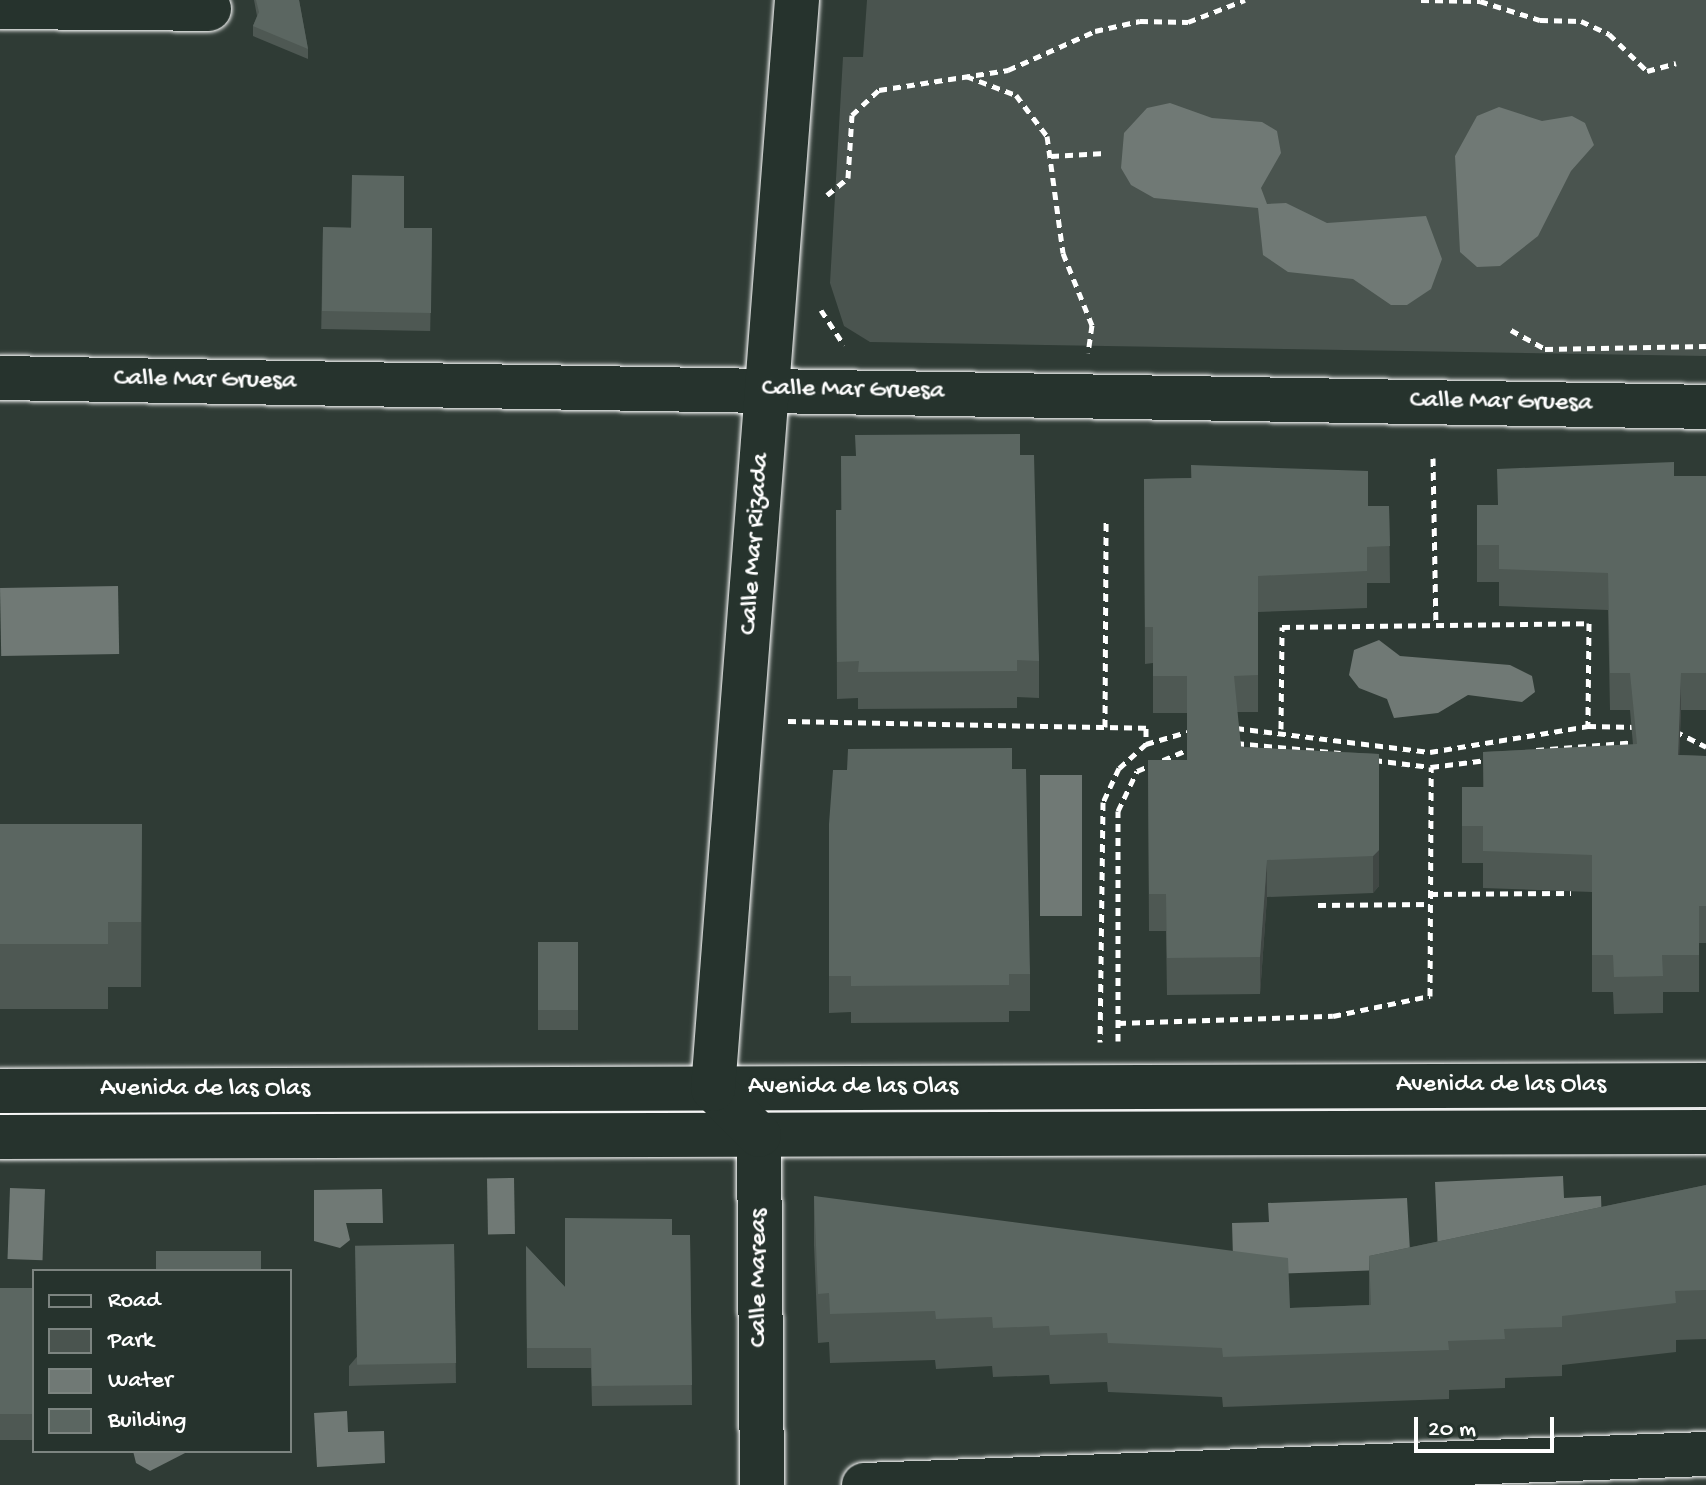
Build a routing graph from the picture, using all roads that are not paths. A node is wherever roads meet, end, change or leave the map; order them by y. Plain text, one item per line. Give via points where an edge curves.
1 (797, 0) edge
2 (0, 7) edge
3 (209, 9) dead end
4 (0, 378) edge
5 (768, 389) junction
6 (1706, 407) edge
7 (1706, 1085) edge
8 (713, 1089) junction
9 (0, 1091) edge
10 (1706, 1132) edge
11 (759, 1135) junction
12 (0, 1137) edge
13 (1706, 1454) edge
14 (762, 1485) edge
15 (864, 1485) edge

1 - 5 street, Calle Mar Rizada
2 - 3 street
4 - 5 street, Calle Mar Gruesa
5 - 6 street, Calle Mar Gruesa
5 - 8 street, Calle Mar Rizada
7 - 8 street, Avenida de las Olas
8 - 9 street, Avenida de las Olas
8 - 11 street
10 - 11 street, Avenida de las Olas
11 - 12 street, Avenida de las Olas
11 - 14 street, Calle Mareas
13 - 15 street

